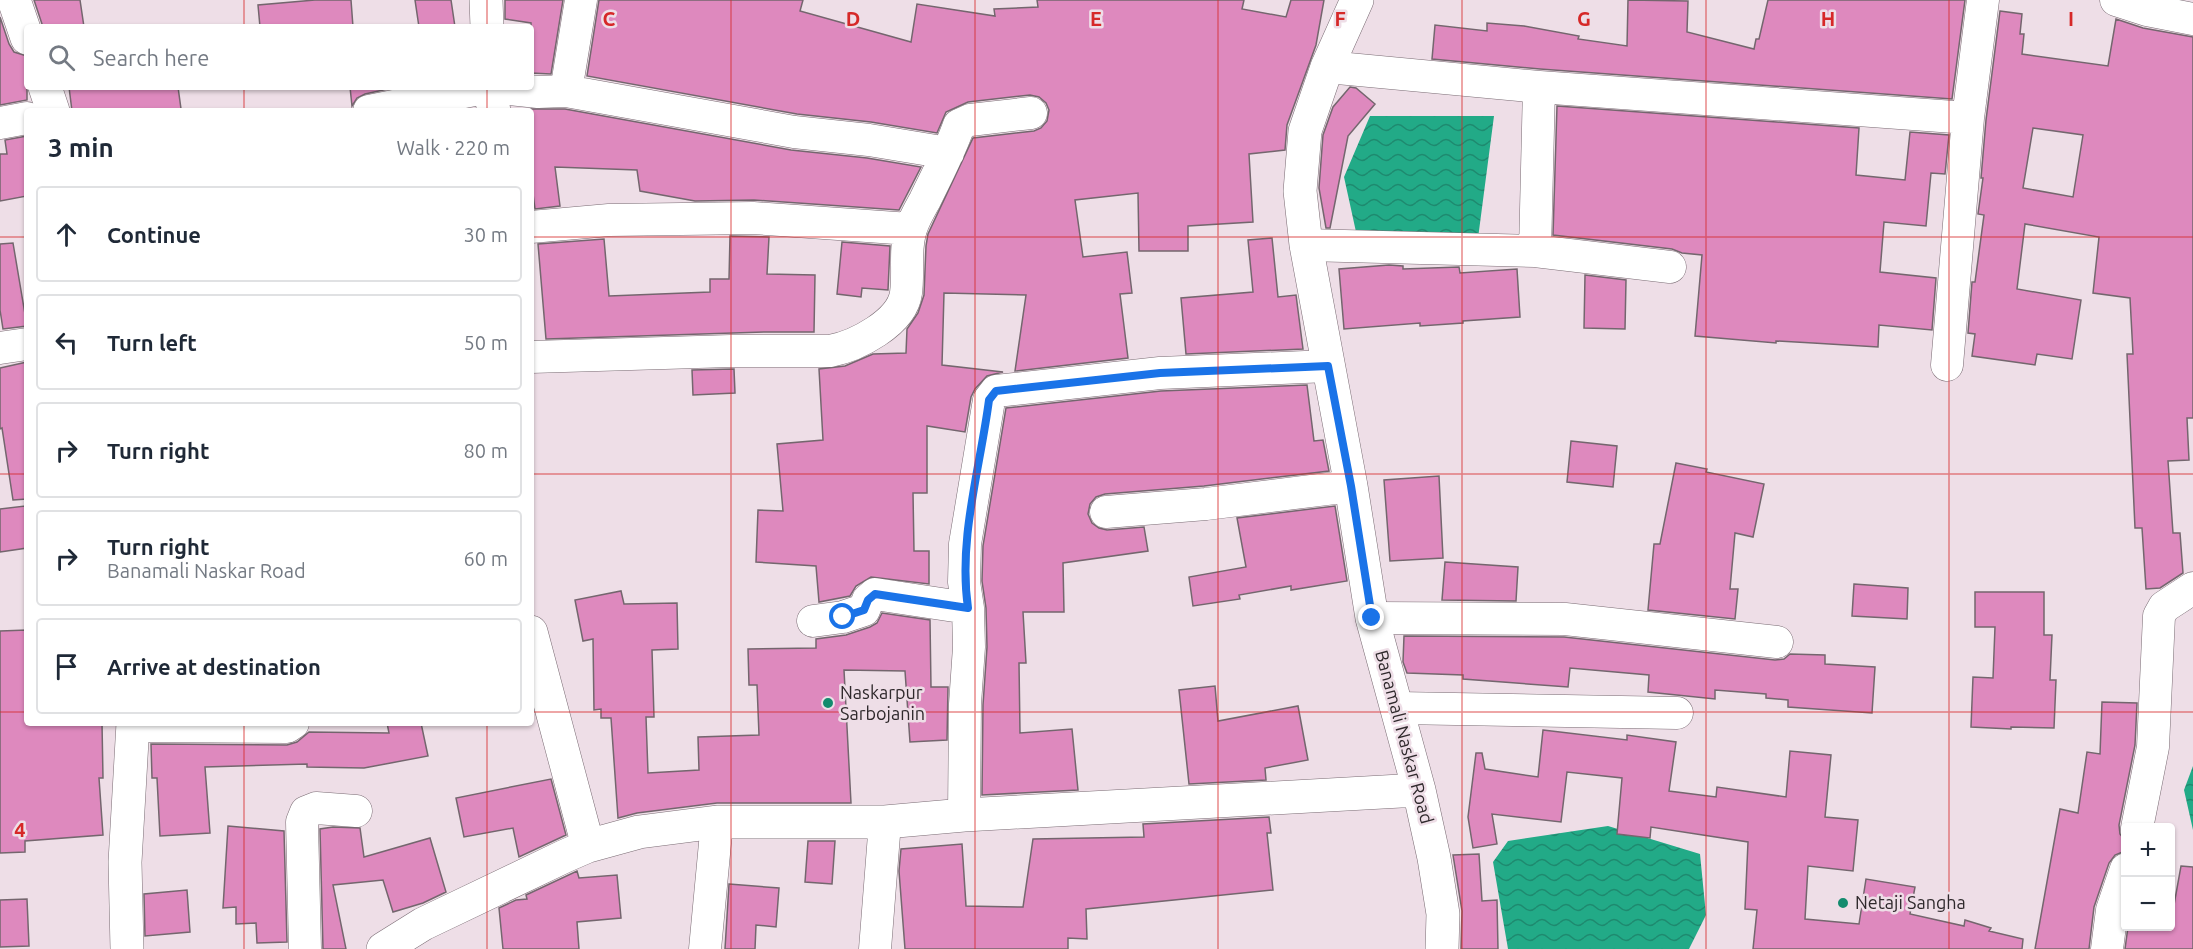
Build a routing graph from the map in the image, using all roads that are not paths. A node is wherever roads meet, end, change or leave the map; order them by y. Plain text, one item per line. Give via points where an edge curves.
1 (14, 0) edge
2 (486, 0) edge
3 (581, 0) edge
4 (1357, 0) edge
5 (1983, 0) edge
6 (2116, 0) edge
7 (2193, 19) edge
8 (487, 24) edge
9 (24, 29) edge
10 (1327, 67) junction
11 (1539, 87) junction
12 (46, 90) edge
13 (474, 90) edge
14 (490, 90) edge
15 (518, 90) edge
16 (566, 91) junction
17 (52, 108) edge
18 (384, 108) edge
19 (493, 108) edge
20 (1032, 113) dead end
21 (1968, 118) junction
22 (24, 119) edge
23 (0, 123) edge
24 (948, 153) junction
25 (534, 227) edge
26 (910, 229) junction
27 (1306, 245) junction
28 (1535, 251) junction
29 (1670, 267) dead end
30 (24, 344) edge
31 (0, 348) edge
32 (534, 357) edge
33 (1947, 365) dead end
34 (1328, 366) junction
35 (1351, 486) junction
36 (1106, 512) dead end
37 (2193, 588) edge
38 (968, 608) junction
39 (1372, 618) junction
40 (813, 621) dead end
41 (1777, 642) dead end
42 (534, 643) edge
43 (1398, 708) junction
44 (1677, 713) dead end
45 (133, 726) edge
46 (236, 726) edge
47 (288, 726) edge
48 (1419, 790) junction
49 (357, 811) dead end
50 (964, 815) junction
51 (717, 822) junction
52 (885, 822) junction
53 (2138, 823) edge
54 (588, 846) junction
55 (2123, 877) edge
56 (127, 949) edge
57 (305, 949) edge
58 (382, 949) edge
59 (705, 949) edge
60 (875, 949) edge
61 (1442, 949) edge
62 (2108, 949) edge

1 - 9 street
2 - 8 street
3 - 16 street
4 - 10 street, Banamali Naskar Road
5 - 21 street
6 - 7 street
10 - 11 street
10 - 27 street, Banamali Naskar Road via 1305,131 1300,191
11 - 21 street
11 - 28 street
12 - 17 street
13 - 18 street
14 - 19 street
15 - 16 street
16 - 24 street via 794,132
20 - 24 street via 970,120 959,125
21 - 33 street
22 - 23 street
24 - 26 street
25 - 26 street via 609,220 753,218
26 - 32 street via 906,295 901,307 882,327 845,348
27 - 28 street
27 - 34 street, Banamali Naskar Road
28 - 29 street
30 - 31 street
34 - 35 street, Banamali Naskar Road
34 - 38 street via 1160,373 996,391 989,400 965,544
35 - 36 street
35 - 39 street, Banamali Naskar Road
37 - 53 street via 2159,616 2152,747
38 - 40 street via 875,594 864,610
38 - 50 street
39 - 41 street via 1565,619
39 - 43 street, Banamali Naskar Road
42 - 54 street
43 - 44 street
43 - 48 street, Banamali Naskar Road
45 - 56 street via 125,862
46 - 47 street
48 - 50 street
48 - 61 street, Banamali Naskar Road via 1443,914
49 - 57 street via 316,808 306,812 302,822
50 - 52 street
51 - 52 street
51 - 54 street via 639,832
51 - 59 street
52 - 60 street
54 - 58 street via 423,924
55 - 62 street via 2112,910

